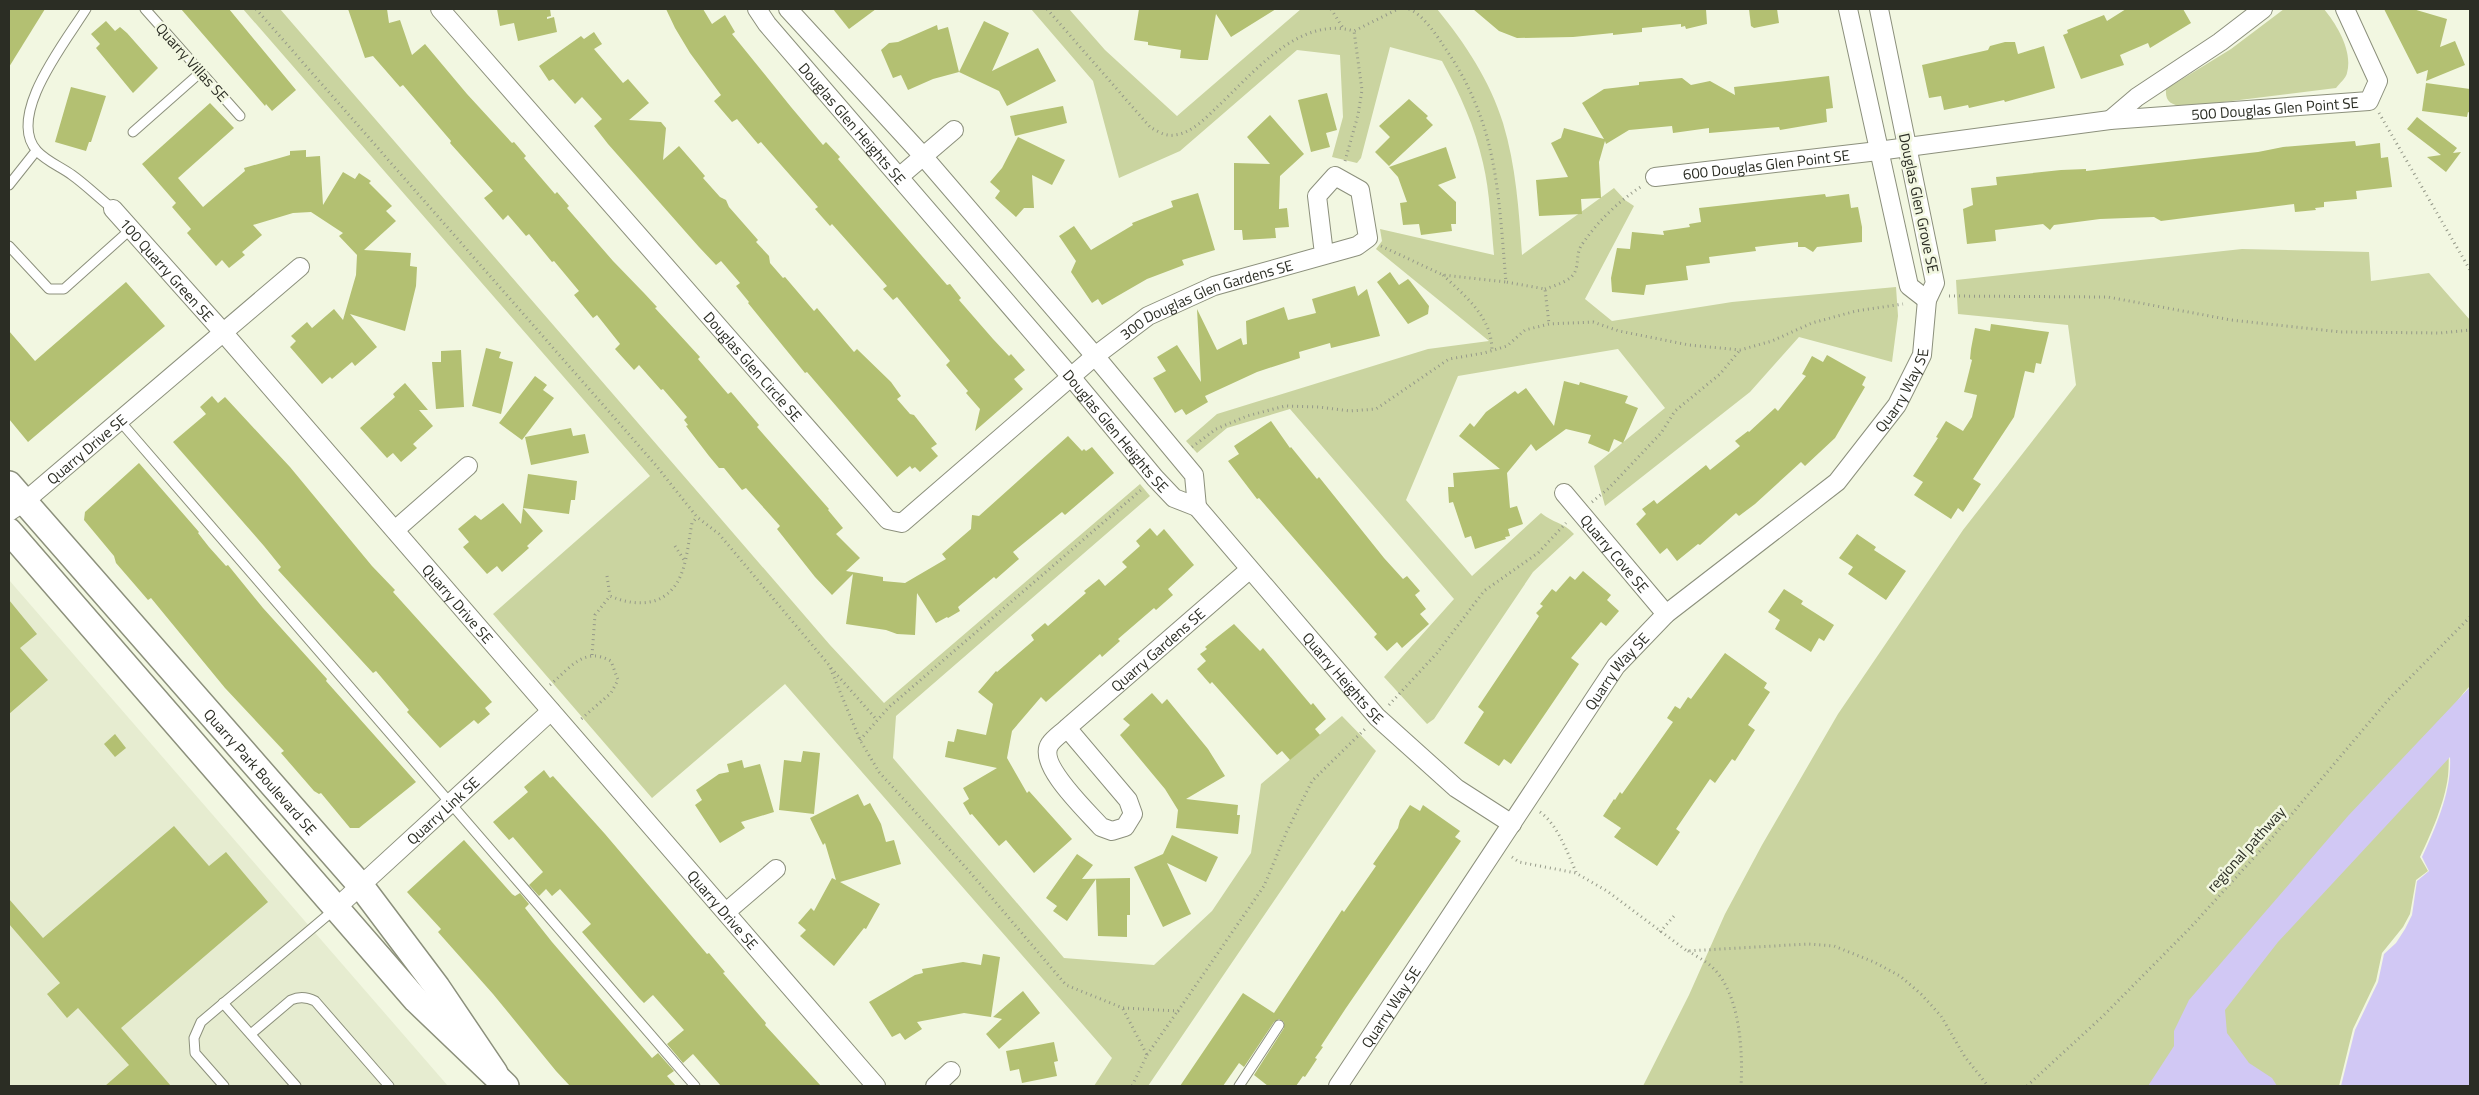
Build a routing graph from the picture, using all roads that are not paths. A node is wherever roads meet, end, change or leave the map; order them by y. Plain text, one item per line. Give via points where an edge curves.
1 (86, 9) edge
2 (145, 9) edge
3 (440, 9) edge
4 (757, 9) edge
5 (788, 9) edge
6 (1848, 9) edge
7 (1879, 9) edge
8 (2263, 9) edge
9 (2345, 9) edge
10 (201, 72) junction
11 (240, 116) dead end
12 (2110, 120) junction
13 (954, 130) dead end
14 (132, 132) dead end
15 (1907, 146) junction
16 (36, 151) junction
17 (1878, 151) junction
18 (923, 156) junction
19 (899, 177) junction
20 (1654, 178) road end
21 (9, 185) edge
22 (113, 209) joint
23 (131, 230) junction
24 (9, 246) edge
25 (1324, 254) junction
26 (300, 267) dead end
27 (1927, 300) junction
28 (222, 331) junction
29 (1095, 356) junction
30 (1072, 378) junction
31 (119, 420) junction
32 (468, 466) dead end
33 (1564, 493) dead end
34 (14, 499) edge
35 (1197, 507) junction
36 (396, 530) junction
37 (9, 531) edge
38 (1249, 570) junction
39 (1666, 614) junction
40 (551, 711) junction
41 (1068, 728) junction
42 (451, 803) junction
43 (1512, 824) junction
44 (776, 868) dead end
45 (361, 886) junction
46 (335, 910) junction
47 (726, 912) junction
48 (223, 1003) junction
49 (1279, 1024) dead end
50 (251, 1034) junction
51 (951, 1072) dead end
52 (500, 1080) edge
53 (224, 1086) edge
54 (296, 1086) edge
55 (388, 1086) edge
56 (695, 1086) edge
57 (876, 1086) edge
58 (935, 1086) edge
59 (1239, 1086) edge
60 (1338, 1086) edge

1 - 16 lane via 34,92 28,112 29,133
2 - 10 lane, Quarry Villas SE
3 - 30 street, Douglas Glen Circle SE via 888,520 902,522
4 - 19 street, Douglas Glen Heights SE
5 - 18 street, Douglas Glen Heights SE
6 - 17 street, Douglas Glen Grove SE
7 - 15 street, Douglas Glen Grove SE
8 - 12 street via 2137,97
9 - 12 street, 500 Douglas Glen Point SE via 2378,81 2370,101
10 - 11 lane, Quarry Villas SE
10 - 14 lane
12 - 15 street, 500 Douglas Glen Point SE
13 - 18 street
15 - 17 street, 500 Douglas Glen Point SE
15 - 27 street, Douglas Glen Grove SE via 1936,283
16 - 21 lane
16 - 22 lane via 74,176
17 - 20 street, 600 Douglas Glen Point SE
17 - 27 street, Douglas Glen Grove SE via 1909,286
18 - 19 street
18 - 29 street, Douglas Glen Heights SE
19 - 30 street, Douglas Glen Heights SE
22 - 23 street, 100 Quarry Green SE
23 - 24 lane via 64,289 49,289
23 - 28 street, 100 Quarry Green SE
25 - 25 street, 300 Douglas Glen Gardens SE via 1357,246 1368,238 1360,190 1336,176 1317,196
25 - 29 street, 300 Douglas Glen Gardens SE via 1214,286 1148,316
26 - 28 street
27 - 39 street, Quarry Way SE via 1922,356 1897,405 1837,482
28 - 31 street, Quarry Drive SE
28 - 36 street, Quarry Drive SE
29 - 30 street, Douglas Glen Circle SE
29 - 35 street, Douglas Glen Heights SE via 1194,475
30 - 35 street, Douglas Glen Heights SE via 1174,498
31 - 34 street, Quarry Drive SE
31 - 42 lane
32 - 36 street
33 - 39 street, Quarry Cove SE
34 - 45 street, Quarry Park Boulevard SE
35 - 38 street, Quarry Heights SE
36 - 40 street, Quarry Drive SE
37 - 46 street, Quarry Park Boulevard SE
38 - 41 street, Quarry Gardens SE
38 - 43 street, Quarry Heights SE via 1377,717 1456,788
39 - 43 street, Quarry Way SE via 1616,666
40 - 42 street, Quarry Link SE
40 - 47 street, Quarry Drive SE
41 - 41 street, Quarry Gardens SE via 1049,744 1046,755 1051,769 1101,827 1112,831 1125,827 1133,814 1128,800
42 - 45 street, Quarry Link SE
42 - 56 lane
43 - 60 street, Quarry Way SE
44 - 47 street
45 - 46 street, Quarry Link SE
45 - 52 street, Quarry Park Boulevard SE via 437,987
46 - 48 lane
46 - 52 street, Quarry Park Boulevard SE via 416,1000
47 - 57 street, Quarry Drive SE
48 - 50 lane
48 - 53 lane via 201,1022 194,1038 195,1053
49 - 59 lane
50 - 54 lane
50 - 55 lane via 292,1000 310,998
51 - 58 street

